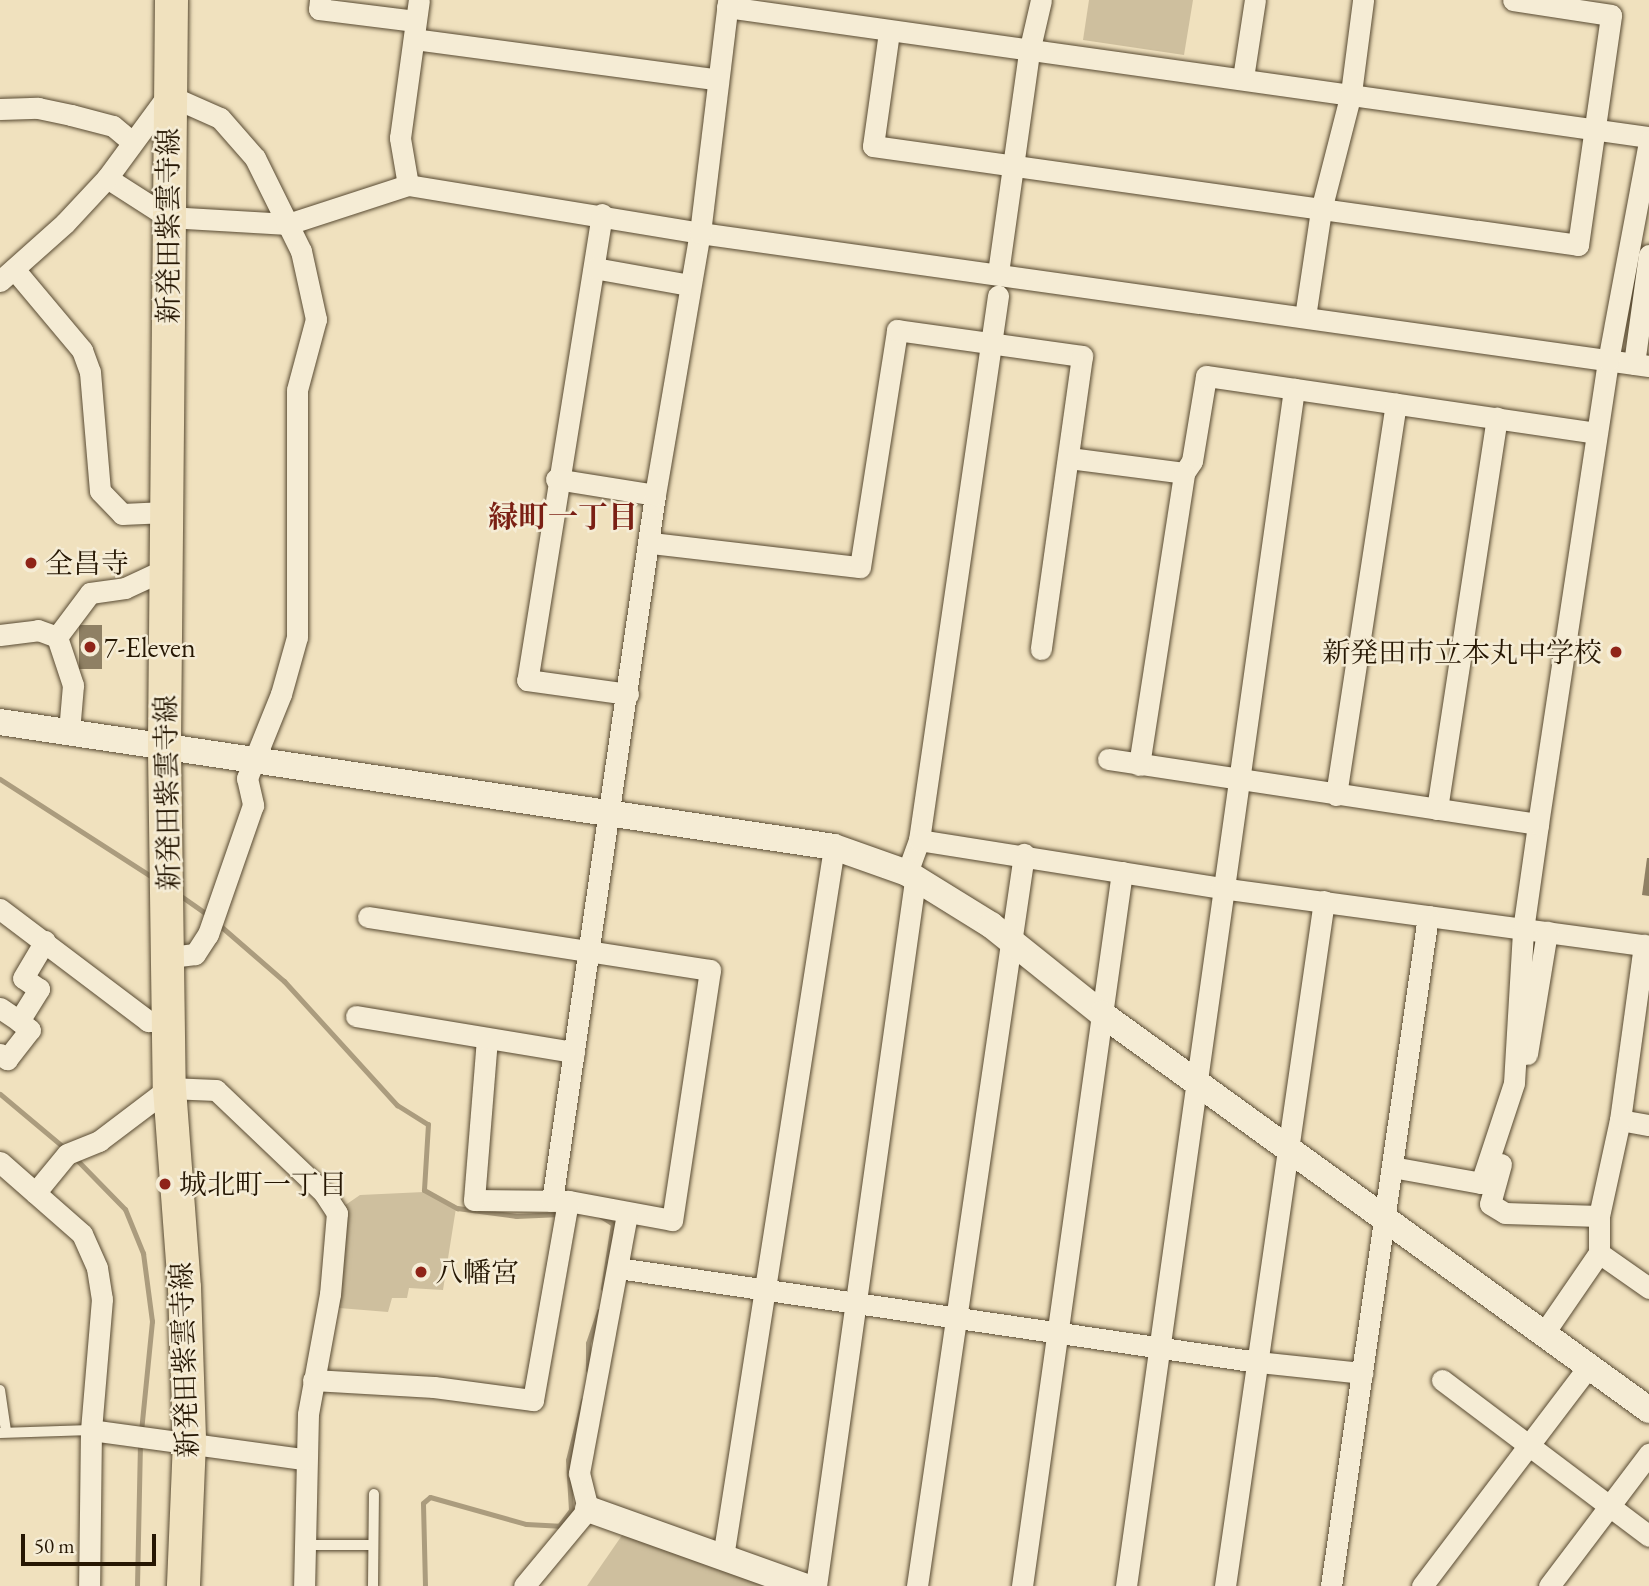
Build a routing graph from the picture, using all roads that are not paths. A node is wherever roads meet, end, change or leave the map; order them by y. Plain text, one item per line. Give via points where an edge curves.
1 (172, 0) edge
2 (320, 0) edge
3 (419, 0) edge
4 (1041, 0) edge
5 (1255, 0) edge
6 (1363, 0) edge
7 (1513, 0) edge
8 (728, 4) edge
9 (415, 30) junction
10 (889, 32) junction
11 (1029, 52) junction
12 (1243, 78) junction
13 (715, 79) junction
14 (1350, 93) junction
15 (169, 95) junction
16 (0, 110) edge
17 (1596, 130) junction
18 (1649, 140) edge
19 (131, 141) junction
20 (1013, 167) junction
21 (107, 178) junction
22 (408, 185) junction
23 (1321, 210) junction
24 (602, 214) junction
25 (168, 217) junction
26 (288, 224) junction
27 (700, 233) junction
28 (1649, 261) edge
29 (594, 268) junction
30 (998, 273) junction
31 (7, 275) edge
32 (689, 285) junction
33 (998, 296) dead end
34 (1305, 317) junction
35 (992, 345) junction
36 (1608, 361) junction
37 (1642, 365) edge
38 (1294, 389) junction
39 (1396, 404) junction
40 (1497, 418) junction
41 (1596, 433) junction
42 (1069, 458) junction
43 (1184, 473) junction
44 (556, 479) junction
45 (656, 495) junction
46 (166, 512) junction
47 (651, 543) junction
48 (166, 569) junction
49 (0, 635) edge
50 (57, 636) junction
51 (1041, 649) dead end
52 (628, 694) junction
53 (0, 722) edge
54 (69, 732) junction
55 (164, 748) junction
56 (255, 759) junction
57 (1108, 759) dead end
58 (1139, 765) junction
59 (1238, 780) junction
60 (1336, 795) junction
61 (1437, 810) junction
62 (612, 816) junction
63 (1538, 824) junction
64 (919, 840) junction
65 (834, 847) junction
66 (1024, 854) junction
67 (1122, 872) junction
68 (911, 877) junction
69 (1221, 888) junction
70 (1324, 901) junction
71 (0, 909) edge
72 (1429, 916) junction
73 (368, 917) dead end
74 (1523, 930) junction
75 (1547, 932) junction
76 (45, 941) junction
77 (1012, 943) junction
78 (1647, 946) edge
79 (587, 954) junction
80 (170, 957) junction
81 (0, 1008) edge
82 (1102, 1014) junction
83 (356, 1016) dead end
84 (19, 1021) junction
85 (168, 1021) junction
86 (487, 1039) junction
87 (574, 1052) junction
88 (0, 1054) edge
89 (1195, 1079) junction
90 (169, 1088) junction
91 (1620, 1120) junction
92 (1649, 1125) edge
93 (1288, 1150) junction
94 (0, 1162) edge
95 (1392, 1167) junction
96 (35, 1193) junction
97 (560, 1201) junction
98 (627, 1214) junction
99 (1385, 1214) junction
100 (1599, 1216) junction
101 (1599, 1253) junction
102 (618, 1268) junction
103 (767, 1287) junction
104 (1649, 1288) edge
105 (856, 1301) junction
106 (957, 1316) junction
107 (1058, 1332) junction
108 (1545, 1333) junction
109 (1159, 1347) junction
110 (1258, 1363) junction
111 (1589, 1366) junction
112 (1362, 1373) junction
113 (313, 1380) junction
114 (1442, 1380) dead end
115 (0, 1390) edge
116 (1649, 1410) edge
117 (91, 1430) junction
118 (3, 1432) edge
119 (189, 1441) junction
120 (1531, 1447) junction
121 (1649, 1454) edge
122 (304, 1459) junction
123 (374, 1494) dead end
124 (1609, 1506) junction
125 (587, 1509) junction
126 (1649, 1536) edge
127 (303, 1545) junction
128 (373, 1545) junction
129 (723, 1557) junction
130 (89, 1586) edge
131 (183, 1586) edge
132 (304, 1586) edge
133 (373, 1586) edge
134 (524, 1586) edge
135 (803, 1586) edge
136 (816, 1586) edge
137 (917, 1586) edge
138 (1022, 1586) edge
139 (1126, 1586) edge
140 (1225, 1586) edge
141 (1331, 1586) edge
142 (1422, 1586) edge
143 (1549, 1586) edge

1 - 15 main road, 新発田紫雲寺線
2 - 9 street via 319,9
3 - 9 street
4 - 11 street
5 - 12 street
6 - 14 street
7 - 17 street via 1611,15
8 - 10 street
8 - 13 street
9 - 13 street
9 - 22 street via 400,138
10 - 11 street
10 - 20 street via 873,146
11 - 12 street
11 - 20 street
12 - 14 street
13 - 27 street
14 - 17 street
14 - 23 street
15 - 19 street
15 - 25 main road, 新発田紫雲寺線
15 - 26 street via 220,118 256,158
16 - 19 street via 38,108 71,115 113,127
17 - 18 street
17 - 23 street via 1577,245
18 - 36 street
19 - 21 street
20 - 23 street
20 - 30 street
21 - 25 street
21 - 31 street
22 - 24 street
22 - 26 street
23 - 34 street
24 - 27 street
24 - 29 street
25 - 26 street
25 - 46 main road, 新発田紫雲寺線
26 - 56 street via 301,251 316,319 297,390 297,638
27 - 30 street
27 - 32 street
28 - 37 street
29 - 32 street
29 - 44 street
30 - 34 street
31 - 46 street via 82,349 90,372 100,491 122,514
32 - 45 street
33 - 35 street
34 - 36 street
35 - 42 street via 1082,356
35 - 47 street via 897,330 860,567
35 - 64 street
36 - 37 street
36 - 41 street
38 - 39 street
38 - 43 street via 1206,376 1192,461
38 - 59 street
39 - 40 street
39 - 60 street
40 - 41 street
40 - 61 street
41 - 63 street
42 - 43 street
42 - 51 street
43 - 58 street
44 - 45 street
44 - 52 street via 527,680
45 - 47 street
46 - 48 main road, 新発田紫雲寺線
47 - 52 street
48 - 50 street via 125,588 90,593
48 - 55 main road, 新発田紫雲寺線
49 - 50 street via 38,630
50 - 54 street via 73,685
52 - 62 street
53 - 54 street
54 - 55 street
55 - 56 street
55 - 80 main road, 新発田紫雲寺線
56 - 62 street
56 - 80 street via 247,778 253,805 208,934 195,954
57 - 58 street
58 - 59 street
59 - 60 street
59 - 69 street
60 - 61 street
61 - 63 street
62 - 65 street
62 - 79 street
63 - 74 street
64 - 66 street
64 - 68 street
65 - 68 street
65 - 103 street
66 - 67 street
66 - 77 street
67 - 69 street
67 - 82 street
68 - 77 street via 991,925
68 - 105 street
69 - 70 street
69 - 89 street
70 - 72 street
70 - 93 street
71 - 76 street
72 - 74 street
72 - 95 street
73 - 79 street
74 - 75 street
74 - 95 street via 1514,1083 1481,1183
75 - 78 street
75 - 100 street via 1522,1090 1490,1204 1504,1213
76 - 84 street via 23,978 39,989
76 - 85 street via 148,1021
77 - 82 street
77 - 106 street
78 - 91 street
79 - 87 street
79 - 98 street via 710,970 672,1220
80 - 85 main road, 新発田紫雲寺線
81 - 84 street
82 - 89 street
82 - 107 street
83 - 86 street
84 - 88 street via 30,1030 7,1059
85 - 90 main road, 新発田紫雲寺線
86 - 87 street
86 - 97 street via 474,1200
87 - 97 street
89 - 93 street
89 - 109 street
90 - 96 street via 99,1141 67,1154
90 - 113 street via 216,1090 324,1193 337,1213 330,1294
90 - 119 main road, 新発田紫雲寺線 via 184,1287
91 - 92 street
91 - 100 street
93 - 99 street
93 - 110 street
94 - 96 street
95 - 99 street
96 - 117 street via 82,1234 97,1268 102,1299
97 - 98 street
97 - 113 street via 533,1400 434,1387
98 - 102 street
99 - 108 street
99 - 112 street
100 - 101 street
101 - 104 street
101 - 108 street
102 - 103 street
102 - 125 street via 579,1473
103 - 105 street
103 - 129 street
105 - 106 street
105 - 136 street
106 - 107 street
106 - 137 street
107 - 109 street
107 - 138 street
108 - 111 street
109 - 110 street
109 - 139 street
110 - 112 street
110 - 140 street
111 - 116 street
111 - 120 street
112 - 141 street
113 - 122 street
114 - 120 street
115 - 118 lane
117 - 118 lane
117 - 119 street
117 - 130 street
119 - 122 street
119 - 131 main road, 新発田紫雲寺線
120 - 124 street
120 - 142 street
121 - 124 street
122 - 127 street
123 - 128 lane
124 - 126 street
124 - 143 street
125 - 129 street
125 - 134 street
127 - 128 lane
127 - 132 street
128 - 133 lane
129 - 135 street

